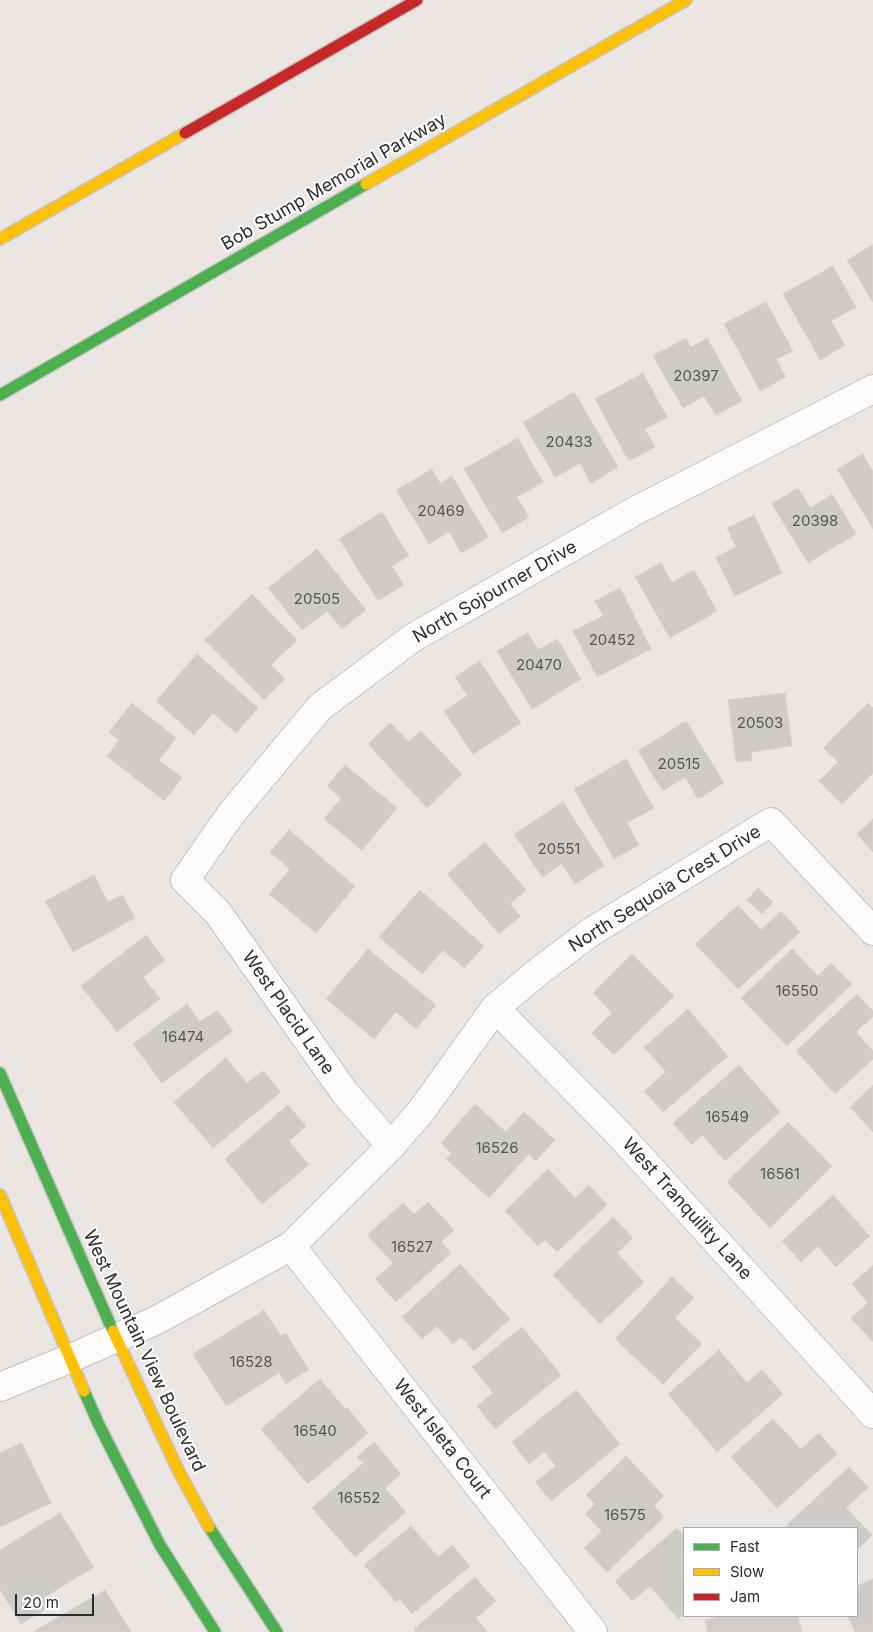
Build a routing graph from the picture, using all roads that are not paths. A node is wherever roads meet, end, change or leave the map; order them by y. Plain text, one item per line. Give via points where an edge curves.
1 (417, 0) edge
2 (686, 0) edge
3 (0, 239) edge
4 (873, 389) edge
5 (0, 395) edge
6 (185, 880) joint
7 (873, 931) edge
8 (495, 1008) junction
9 (0, 1073) edge
10 (391, 1146) junction
11 (0, 1195) edge
12 (291, 1246) junction
13 (116, 1338) junction
14 (71, 1358) junction
15 (0, 1387) edge
16 (873, 1414) edge
17 (215, 1632) edge
18 (277, 1632) edge
19 (593, 1632) edge

1 - 3 main road
2 - 5 main road, Bob Stump Memorial Parkway
4 - 6 street, North Sojourner Drive via 633,512 414,637 320,707 231,814
6 - 10 street, West Placid Lane via 218,914 345,1093
7 - 8 street, North Sequoia Crest Drive via 771,822 591,932
8 - 10 street, North Sequoia Crest Drive via 422,1110
8 - 16 street, West Tranquility Lane via 619,1134
9 - 13 main road, West Mountain View Boulevard
10 - 12 street, North Sequoia Crest Drive
11 - 14 main road
12 - 13 street, North Sequoia Crest Drive via 157,1320
12 - 19 street, West Isleta Court
13 - 14 street, North Sequoia Crest Drive
13 - 18 main road, West Mountain View Boulevard via 193,1498
14 - 15 street, North Sequoia Crest Drive
14 - 17 main road via 100,1425 160,1545

